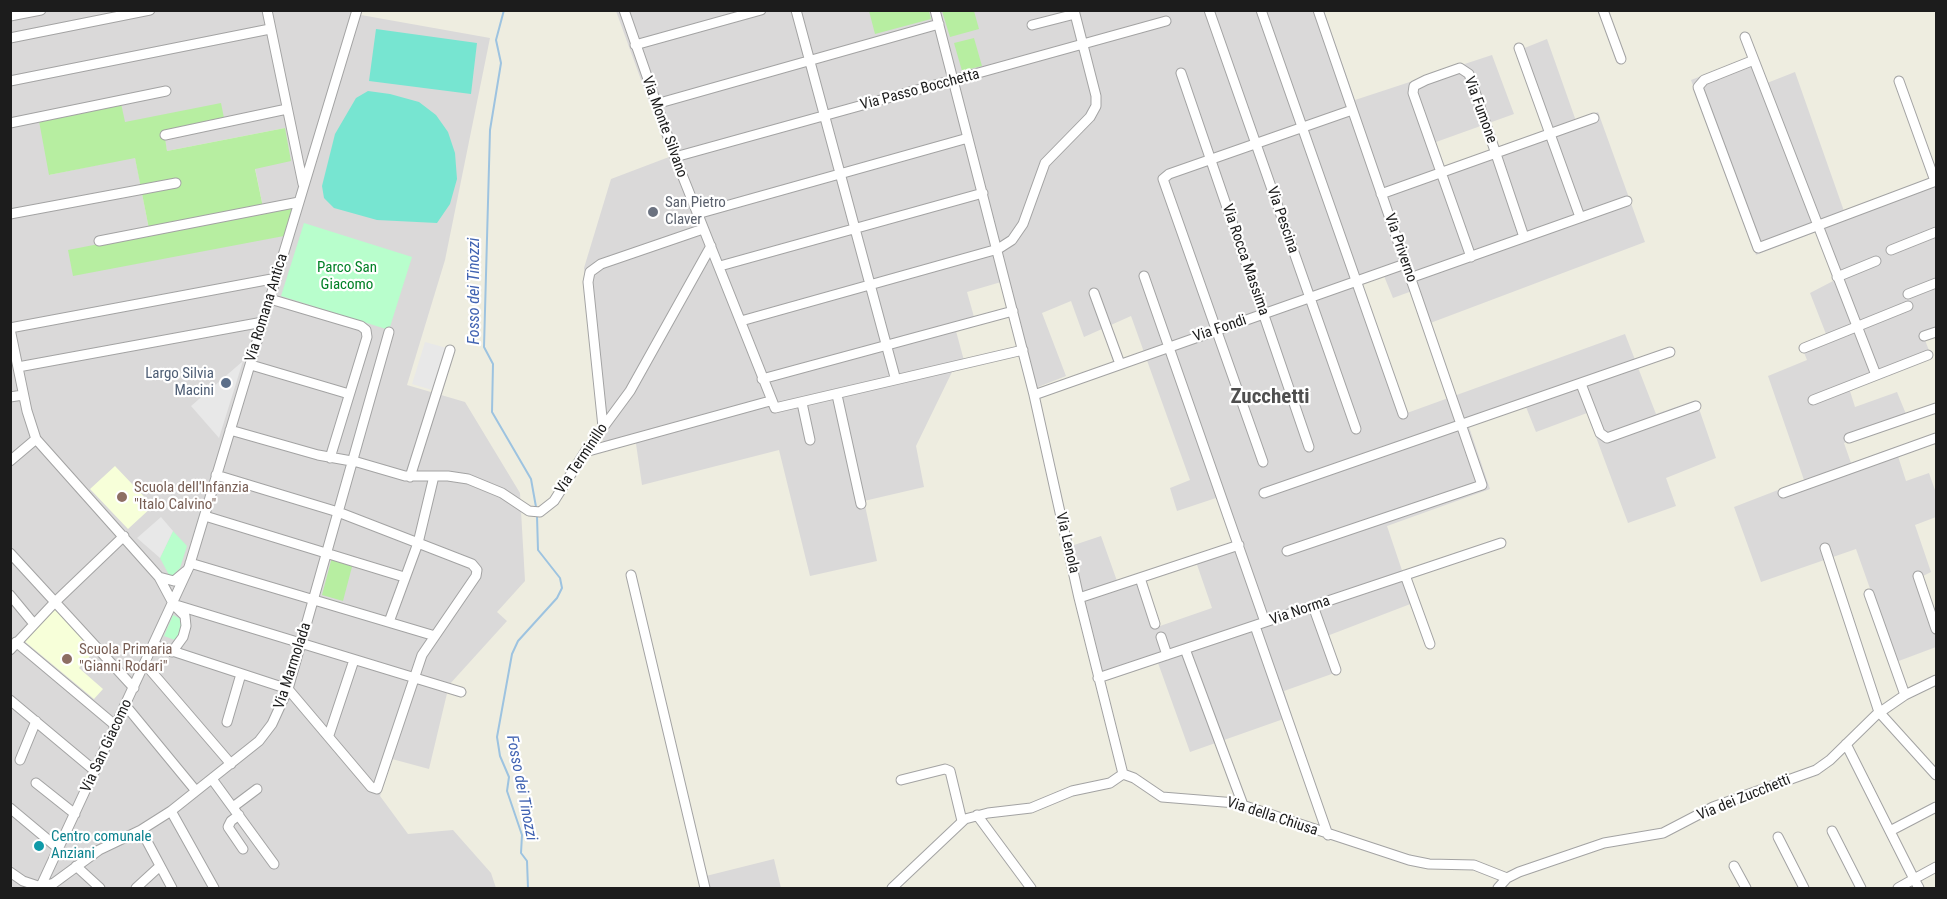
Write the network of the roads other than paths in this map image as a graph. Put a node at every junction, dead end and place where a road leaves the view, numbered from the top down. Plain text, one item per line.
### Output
1 (41, 10) edge
2 (150, 10) edge
3 (267, 10) edge
4 (357, 10) edge
5 (624, 10) edge
6 (761, 10) edge
7 (796, 10) edge
8 (935, 10) edge
9 (1209, 10) edge
10 (1261, 10) edge
11 (1318, 10) edge
12 (1603, 10) edge
13 (1074, 12) edge
14 (10, 16) edge
15 (1166, 21) dead end
16 (939, 24) junction
17 (1032, 25) dead end
18 (270, 29) junction
19 (1745, 37) dead end
20 (10, 38) edge
21 (635, 45) junction
22 (1083, 45) junction
23 (1519, 48) dead end
24 (1621, 59) dead end
25 (1754, 60) junction
26 (810, 61) junction
27 (1181, 73) dead end
28 (10, 81) edge
29 (954, 81) junction
30 (1899, 81) dead end
31 (166, 91) dead end
32 (656, 104) junction
33 (287, 109) junction
34 (1352, 110) junction
35 (824, 115) junction
36 (1594, 118) dead end
37 (10, 123) edge
38 (1302, 127) junction
39 (1550, 134) junction
40 (165, 135) dead end
41 (968, 138) junction
42 (1256, 143) junction
43 (1496, 153) junction
44 (675, 157) junction
45 (1210, 159) junction
46 (1442, 172) junction
47 (840, 175) junction
48 (1936, 181) edge
49 (176, 183) dead end
50 (304, 187) junction
51 (984, 193) junction
52 (1381, 194) junction
53 (1627, 201) dead end
54 (299, 202) junction
55 (10, 214) edge
56 (697, 214) junction
57 (1580, 217) junction
58 (1818, 226) junction
59 (703, 229) junction
60 (855, 229) junction
61 (1936, 232) edge
62 (1524, 237) junction
63 (99, 241) dead end
64 (711, 246) junction
65 (998, 249) junction
66 (1891, 250) dead end
67 (1471, 257) junction
68 (1876, 261) dead end
69 (1405, 264) junction
70 (720, 266) junction
71 (1144, 276) dead end
72 (1837, 277) junction
73 (277, 278) junction
74 (1410, 278) junction
75 (1357, 281) junction
76 (1936, 283) edge
77 (871, 285) junction
78 (1094, 293) dead end
79 (1908, 294) dead end
80 (1310, 297) junction
81 (270, 299) junction
82 (1908, 306) dead end
83 (1012, 311) junction
84 (1264, 314) junction
85 (741, 321) junction
86 (263, 322) junction
87 (1857, 327) junction
88 (10, 329) edge
89 (1216, 331) junction
90 (389, 332) dead end
91 (1936, 332) edge
92 (1924, 336) dead end
93 (886, 345) junction
94 (1169, 347) junction
95 (1804, 348) dead end
96 (450, 350) dead end
97 (1023, 350) junction
98 (1670, 352) dead end
99 (1928, 355) dead end
100 (13, 356) edge
101 (251, 364) junction
102 (1120, 364) junction
103 (18, 368) junction
104 (1876, 375) junction
105 (895, 377) dead end
106 (762, 380) junction
107 (1581, 384) junction
108 (349, 394) junction
109 (23, 395) junction
110 (837, 395) junction
111 (1034, 395) junction
112 (10, 397) edge
113 (1813, 400) dead end
114 (802, 403) junction
115 (773, 405) junction
116 (1696, 406) dead end
117 (1936, 408) edge
118 (1403, 414) dead end
119 (603, 427) junction
120 (1461, 427) junction
121 (230, 429) junction
122 (1356, 429) dead end
123 (1849, 438) dead end
124 (1936, 438) edge
125 (36, 439) junction
126 (810, 440) dead end
127 (1309, 447) dead end
128 (585, 452) junction
129 (330, 458) junction
130 (10, 460) edge
131 (353, 461) junction
132 (1263, 462) dead end
133 (216, 475) junction
134 (410, 477) junction
135 (434, 477) junction
136 (1264, 493) dead end
137 (1783, 493) dead end
138 (861, 504) dead end
139 (338, 512) junction
140 (205, 516) junction
141 (124, 536) junction
142 (418, 543) junction
143 (1501, 543) dead end
144 (1239, 545) junction
145 (1825, 548) dead end
146 (110, 549) junction
147 (136, 550) junction
148 (1287, 551) dead end
149 (10, 553) edge
150 (326, 553) junction
151 (190, 565) junction
152 (631, 575) dead end
153 (1405, 575) junction
154 (1918, 576) dead end
155 (159, 577) junction
156 (404, 577) junction
157 (1140, 578) junction
158 (1869, 594) dead end
159 (10, 595) edge
160 (1079, 598) junction
161 (313, 600) junction
162 (55, 602) junction
163 (174, 605) junction
164 (1314, 606) junction
165 (389, 622) junction
166 (1265, 622) junction
167 (34, 624) junction
168 (1155, 624) dead end
169 (1255, 626) junction
170 (1936, 629) edge
171 (435, 636) junction
172 (1161, 637) dead end
173 (301, 644) junction
174 (1430, 644) dead end
175 (154, 645) junction
176 (12, 647) edge
177 (1185, 649) junction
178 (172, 652) junction
179 (1167, 655) junction
180 (354, 660) junction
181 (145, 664) junction
182 (1336, 670) dead end
183 (241, 674) junction
184 (414, 678) junction
185 (1098, 678) junction
186 (1936, 680) edge
187 (134, 688) junction
188 (288, 689) junction
189 (461, 692) dead end
190 (1905, 695) junction
191 (10, 700) edge
192 (126, 706) junction
193 (1879, 712) junction
194 (36, 721) junction
195 (227, 722) dead end
196 (116, 726) junction
197 (329, 735) junction
198 (1846, 744) junction
199 (20, 760) dead end
200 (231, 764) junction
201 (95, 771) junction
202 (1123, 774) junction
203 (1936, 775) edge
204 (212, 779) junction
205 (901, 780) dead end
206 (36, 783) dead end
207 (257, 789) dead end
208 (196, 791) junction
209 (1243, 805) junction
210 (1936, 807) edge
211 (10, 808) edge
212 (171, 811) junction
213 (236, 811) junction
214 (75, 813) junction
215 (977, 815) junction
216 (962, 821) junction
217 (141, 830) junction
218 (1832, 831) dead end
219 (1890, 831) junction
220 (1328, 835) junction
221 (1778, 837) dead end
222 (59, 849) junction
223 (243, 849) dead end
224 (274, 864) dead end
225 (76, 866) junction
226 (160, 866) junction
227 (1734, 866) dead end
228 (1936, 867) edge
229 (10, 873) edge
230 (1507, 879) junction
231 (1917, 884) edge
232 (41, 888) edge
233 (100, 888) edge
234 (136, 888) edge
235 (172, 888) edge
236 (214, 888) edge
237 (705, 888) edge
238 (892, 888) edge
239 (1031, 888) edge
240 (1498, 888) edge
241 (1746, 888) edge
242 (1804, 888) edge
243 (1861, 888) edge
244 (1898, 888) edge

1 - 14 street
2 - 20 street
3 - 18 street
4 - 50 street, Via Romana Antica
5 - 21 street, Via Monte Silvano
6 - 21 street
7 - 26 street
8 - 16 street, Via Lenola
9 - 42 street, Via Pescina
10 - 38 street
11 - 34 street, Via Priverno
12 - 24 street
13 - 17 street
13 - 22 street
15 - 22 street, Via Passo Bocchetta
16 - 26 street
16 - 29 street, Via Lenola
18 - 28 street
18 - 33 street
19 - 25 street
21 - 32 street, Via Monte Silvano
22 - 29 street, Via Passo Bocchetta
22 - 65 street
23 - 39 street
25 - 58 street
25 - 58 street
26 - 32 street
26 - 35 street
27 - 45 street, Via Rocca Massima
29 - 35 street, Via Passo Bocchetta
29 - 41 street, Via Lenola
30 - 48 street
31 - 37 street
32 - 44 street, Via Monte Silvano
33 - 40 street
33 - 50 street
34 - 38 street
34 - 52 street, Via Priverno
35 - 44 street, Via Passo Bocchetta
35 - 47 street
36 - 39 street
38 - 42 street
38 - 75 street
39 - 43 street
39 - 57 street
41 - 47 street
41 - 51 street, Via Lenola
42 - 45 street
42 - 80 street, Via Pescina
43 - 46 street
43 - 46 street, Via Fumone
43 - 62 street, Via Fumone
44 - 56 street, Via Monte Silvano
45 - 84 street, Via Rocca Massima
45 - 89 street
46 - 52 street
46 - 67 street, Via Fumone
47 - 56 street
47 - 60 street
48 - 58 street
49 - 55 street
50 - 54 street, Via Romana Antica
51 - 60 street
51 - 65 street, Via Lenola
52 - 69 street, Via Priverno
53 - 57 street
54 - 63 street
54 - 73 street, Via Romana Antica
56 - 59 street, Via Monte Silvano
57 - 62 street
58 - 72 street
59 - 64 street, Via Monte Silvano
59 - 119 street
60 - 70 street
60 - 77 street
61 - 66 street
62 - 67 street
64 - 70 street, Via Monte Silvano
64 - 119 street, Via Terminillo
65 - 77 street
65 - 83 street, Via Lenola
67 - 74 street
68 - 72 street
69 - 74 street, Via Priverno
69 - 75 street, Via Fondi
70 - 85 street, Via Monte Silvano
71 - 94 street
72 - 87 street
73 - 81 street, Via Romana Antica
73 - 88 street
74 - 120 street, Via Priverno
75 - 80 street, Via Fondi
75 - 118 street
76 - 79 street
77 - 85 street
77 - 93 street
78 - 102 street
80 - 84 street, Via Fondi
80 - 122 street, Via Pescina
81 - 86 street, Via Romana Antica
81 - 108 street
82 - 87 street
83 - 93 street
83 - 97 street, Via Lenola
84 - 89 street, Via Fondi
84 - 127 street, Via Rocca Massima
85 - 106 street, Via Monte Silvano
86 - 101 street, Via Romana Antica
86 - 103 street
87 - 95 street
87 - 104 street
88 - 100 street
89 - 94 street, Via Fondi
89 - 132 street
90 - 131 street, Via Marmolada
91 - 92 street
93 - 105 street
93 - 106 street
94 - 102 street, Via Fondi
94 - 144 street
96 - 134 street
97 - 110 street
97 - 111 street, Via Lenola
98 - 107 street
99 - 104 street
100 - 103 street
101 - 108 street
101 - 121 street, Via Romana Antica
102 - 111 street, Via Fondi
103 - 109 street
104 - 113 street
106 - 115 street, Via Monte Silvano
107 - 116 street
107 - 120 street
108 - 129 street
109 - 112 street
109 - 125 street
110 - 114 street
110 - 138 street
111 - 160 street, Via Lenola
114 - 115 street
114 - 126 street
115 - 128 street
117 - 123 street
119 - 128 street, Via Terminillo
120 - 136 street
120 - 148 street, Via Priverno
121 - 129 street, Via Terminillo
121 - 133 street, Via Romana Antica
124 - 137 street
125 - 130 street
125 - 141 street
128 - 135 street, Via Terminillo
129 - 131 street, Via Terminillo
131 - 134 street, Via Terminillo
131 - 139 street, Via Marmolada
133 - 139 street
133 - 140 street, Via Romana Antica
134 - 135 street, Via Terminillo
135 - 142 street
139 - 142 street
139 - 150 street, Via Marmolada
140 - 150 street
140 - 151 street, Via Romana Antica
141 - 146 street
141 - 147 street
142 - 156 street
142 - 171 street
143 - 153 street, Via Norma
144 - 157 street
144 - 166 street
145 - 193 street
146 - 147 street
146 - 162 street
147 - 155 street
149 - 162 street
150 - 156 street
150 - 161 street, Via Marmolada
151 - 155 street
151 - 161 street
151 - 163 street, Via Romana Antica
152 - 237 street
153 - 164 street, Via Norma
153 - 174 street
154 - 170 street
155 - 163 street
156 - 165 street
157 - 160 street
157 - 168 street
158 - 190 street
159 - 167 street
160 - 185 street, Via Lenola
161 - 165 street
161 - 173 street, Via Marmolada
162 - 167 street
162 - 187 street
163 - 173 street
163 - 175 street, Via San Giacomo
163 - 178 street
164 - 166 street, Via Norma
164 - 182 street
165 - 171 street
166 - 169 street, Via Norma
167 - 176 street
169 - 177 street, Via Norma
169 - 220 street
171 - 184 street
172 - 179 street
173 - 180 street
173 - 188 street, Via Marmolada
175 - 178 street
175 - 181 street, Via San Giacomo
176 - 196 street
177 - 179 street, Via Norma
177 - 209 street
178 - 183 street
179 - 185 street, Via Norma
180 - 184 street
180 - 197 street
181 - 187 street, Via San Giacomo
181 - 200 street
183 - 188 street
183 - 195 street
184 - 189 street
184 - 197 street
185 - 202 street, Via Lenola
186 - 190 street, Via dei Zucchetti
187 - 192 street, Via San Giacomo
188 - 197 street
188 - 200 street, Via Marmolada
190 - 193 street, Via dei Zucchetti
191 - 194 street
192 - 196 street, Via San Giacomo
192 - 208 street
193 - 198 street, Via dei Zucchetti
193 - 203 street
194 - 199 street
194 - 201 street
196 - 201 street, Via San Giacomo
198 - 219 street
198 - 230 street, Via dei Zucchetti
200 - 204 street, Via Marmolada
201 - 214 street, Via San Giacomo
202 - 209 street, Via della Chiusa
202 - 215 street
204 - 208 street, Via Marmolada
204 - 213 street
205 - 216 street
206 - 214 street
207 - 213 street
208 - 212 street, Via Marmolada
209 - 220 street, Via della Chiusa
210 - 219 street
211 - 222 street
212 - 217 street, Via Marmolada
212 - 236 street
213 - 223 street
213 - 224 street
214 - 222 street, Via San Giacomo
215 - 216 street
215 - 239 street
216 - 238 street
217 - 225 street, Via Marmolada
217 - 226 street
218 - 243 street
219 - 231 street
220 - 230 street, Via della Chiusa
221 - 242 street
222 - 232 street, Via San Giacomo
225 - 232 street, Via Marmolada
225 - 233 street
226 - 234 street
226 - 235 street
227 - 241 street
228 - 231 street
229 - 232 street
230 - 240 street, Via dei Zucchetti
231 - 244 street

